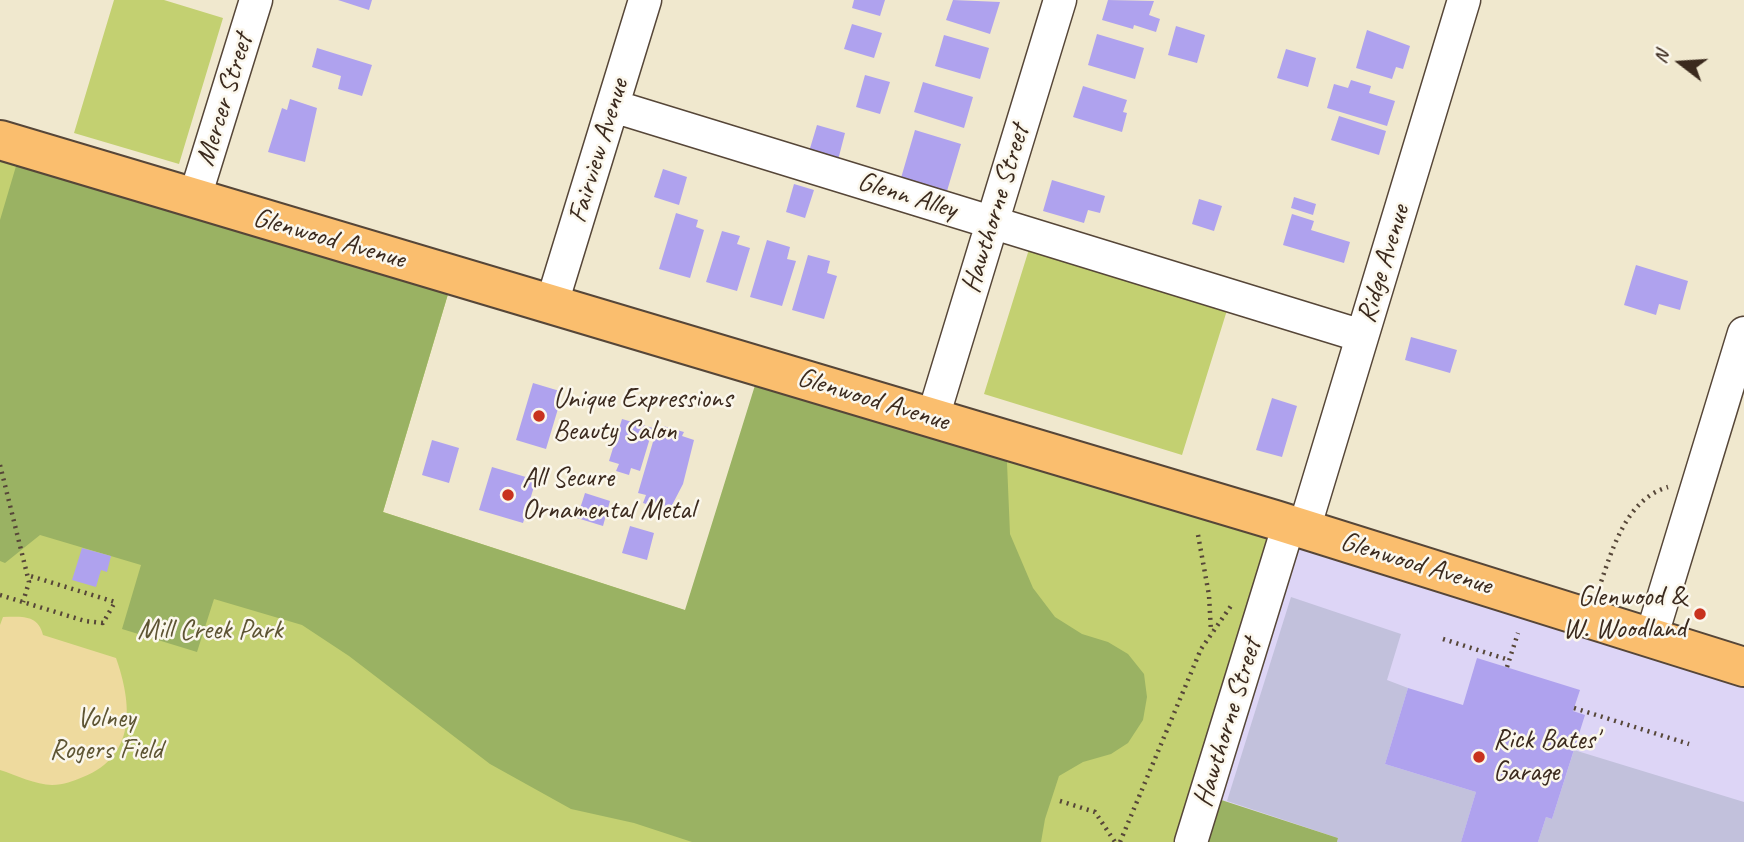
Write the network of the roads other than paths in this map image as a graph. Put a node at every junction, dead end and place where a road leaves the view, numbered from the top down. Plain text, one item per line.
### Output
1 (256, 0) edge
2 (645, 0) edge
3 (1060, 0) edge
4 (1464, 0) edge
5 (613, 106) junction
6 (0, 140) edge
7 (194, 200) junction
8 (992, 222) junction
9 (552, 303) junction
10 (1744, 333) edge
11 (1362, 336) junction
12 (933, 417) junction
13 (1296, 526) junction
14 (1651, 638) junction
15 (1744, 667) edge
16 (1191, 842) edge

1 - 7 street, Mercer Street
2 - 5 street, Fairview Avenue
3 - 8 street, Hawthorne Street
4 - 11 street, Ridge Avenue
5 - 8 street, Glenn Alley
5 - 9 street, Fairview Avenue
6 - 7 main road, Glenwood Avenue
7 - 9 main road, Glenwood Avenue
8 - 11 street, Glenn Alley
8 - 12 street, Hawthorne Street
9 - 12 main road, Glenwood Avenue
10 - 14 street
11 - 13 street, Ridge Avenue
12 - 13 main road, Glenwood Avenue
13 - 14 main road, Glenwood Avenue
13 - 16 street, Hawthorne Street
14 - 15 main road, Glenwood Avenue

